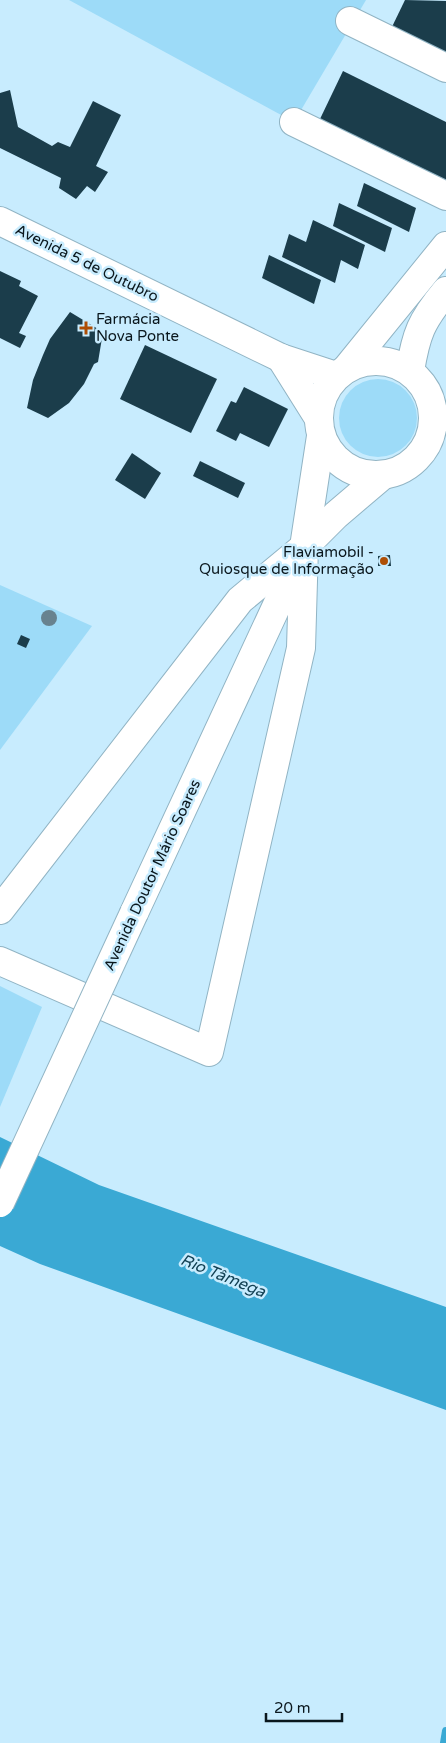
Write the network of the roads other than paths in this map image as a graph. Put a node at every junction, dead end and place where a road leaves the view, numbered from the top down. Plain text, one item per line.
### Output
1 (350, 21) dead end
2 (446, 68) edge
3 (294, 122) dead end
4 (446, 196) edge
5 (0, 220) edge
6 (446, 246) edge
7 (446, 291) edge
8 (281, 358) junction
9 (341, 372) junction
10 (427, 387) edge
11 (319, 427) junction
12 (446, 448) edge
13 (414, 461) junction
14 (383, 475) junction
15 (304, 547) junction
16 (0, 910) edge
17 (0, 962) edge
18 (0, 1203) edge

1 - 2 main road
3 - 4 main road
5 - 8 main road, Avenida 5 de Outubro
6 - 9 main road
7 - 10 main road
8 - 9 main road, Avenida 5 de Outubro
8 - 11 main road
9 - 10 main road
9 - 11 main road
10 - 13 main road
11 - 14 main road
11 - 15 main road, Avenida Doutor Mário Soares
12 - 13 main road
13 - 14 main road
14 - 15 main road, Avenida Doutor Mário Soares
15 - 16 main road
15 - 17 main road
15 - 18 main road, Avenida Doutor Mário Soares, bridge

